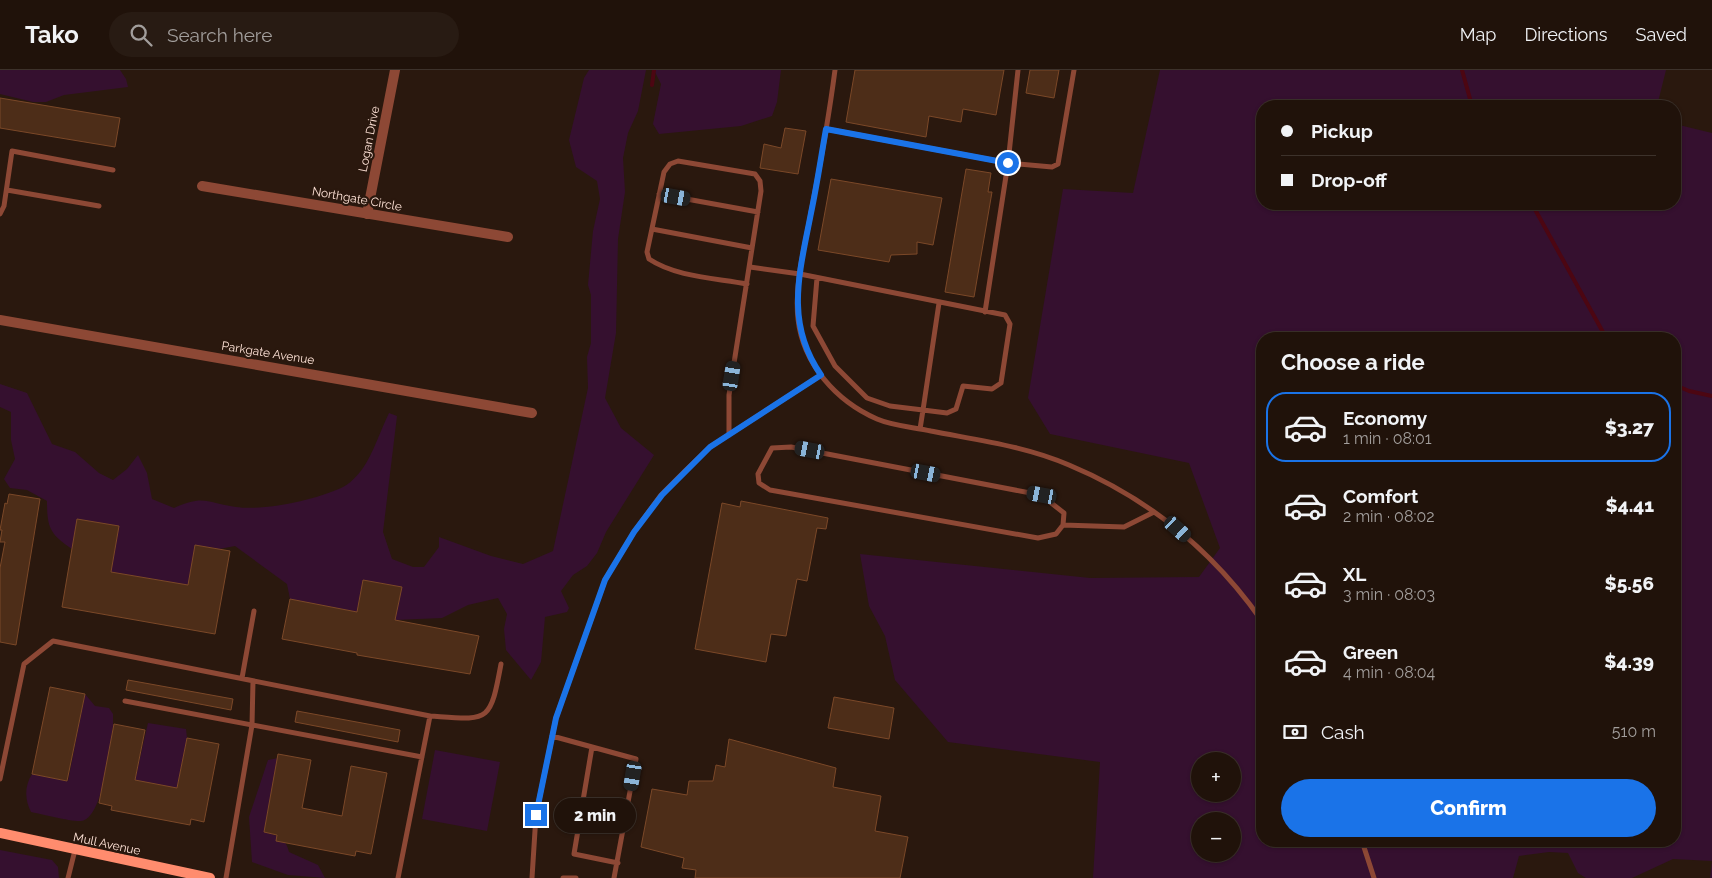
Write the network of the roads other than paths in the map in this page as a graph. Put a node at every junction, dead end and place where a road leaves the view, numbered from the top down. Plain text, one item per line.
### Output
1 (395, 70) edge
2 (835, 70) edge
3 (1018, 70) edge
4 (1074, 70) edge
5 (826, 129) junction
6 (1008, 163) junction
7 (113, 170) dead end
8 (202, 186) dead end
9 (7, 190) junction
10 (659, 194) junction
11 (99, 206) dead end
12 (758, 212) junction
13 (0, 214) edge
14 (366, 214) junction
15 (652, 229) junction
16 (508, 237) dead end
17 (752, 248) junction
18 (750, 267) junction
19 (800, 274) junction
20 (817, 278) junction
21 (746, 284) junction
22 (939, 303) junction
23 (985, 312) junction
24 (0, 320) edge
25 (821, 375) junction
26 (923, 410) junction
27 (532, 413) dead end
28 (920, 428) junction
29 (729, 435) junction
30 (1154, 512) junction
31 (1063, 525) junction
32 (254, 611) dead end
33 (1256, 613) edge
34 (501, 664) dead end
35 (242, 678) junction
36 (253, 681) junction
37 (125, 700) dead end
38 (430, 716) junction
39 (252, 725) junction
40 (552, 736) junction
41 (592, 747) junction
42 (422, 758) junction
43 (0, 779) edge
44 (0, 833) edge
45 (1364, 847) edge
46 (75, 850) junction
47 (618, 863) junction
48 (68, 878) edge
49 (210, 878) edge
50 (226, 878) edge
51 (398, 878) edge
52 (532, 878) edge
53 (562, 878) edge
54 (576, 878) edge
55 (614, 878) edge
56 (1374, 878) edge

1 - 14 street, Logan Drive
2 - 5 lane
3 - 6 lane
4 - 6 lane
5 - 6 lane
5 - 19 lane
6 - 23 lane
7 - 9 lane
8 - 14 street, Northgate Circle
9 - 11 lane
9 - 13 lane
10 - 12 lane
10 - 12 lane
10 - 15 lane
12 - 17 lane
14 - 16 street, Northgate Circle
15 - 17 lane
15 - 21 lane
17 - 18 lane
18 - 19 lane
18 - 21 lane
19 - 20 lane
19 - 25 lane
20 - 22 lane
20 - 26 lane
21 - 29 lane
22 - 23 lane
22 - 26 lane
23 - 26 lane
24 - 27 street, Parkgate Avenue
25 - 28 lane
25 - 29 lane
26 - 28 lane
28 - 30 lane
29 - 40 lane
30 - 31 lane
30 - 33 lane
31 - 31 lane
32 - 35 lane
34 - 38 lane
35 - 36 lane
35 - 43 lane
36 - 38 lane
36 - 39 lane
37 - 39 lane
38 - 42 lane
39 - 42 lane
39 - 50 lane
40 - 41 lane
40 - 52 lane
41 - 47 lane
41 - 47 lane
42 - 51 lane
44 - 46 street, Mull Avenue
45 - 56 lane
46 - 48 lane
46 - 49 street, Mull Avenue
47 - 55 lane
53 - 54 lane

